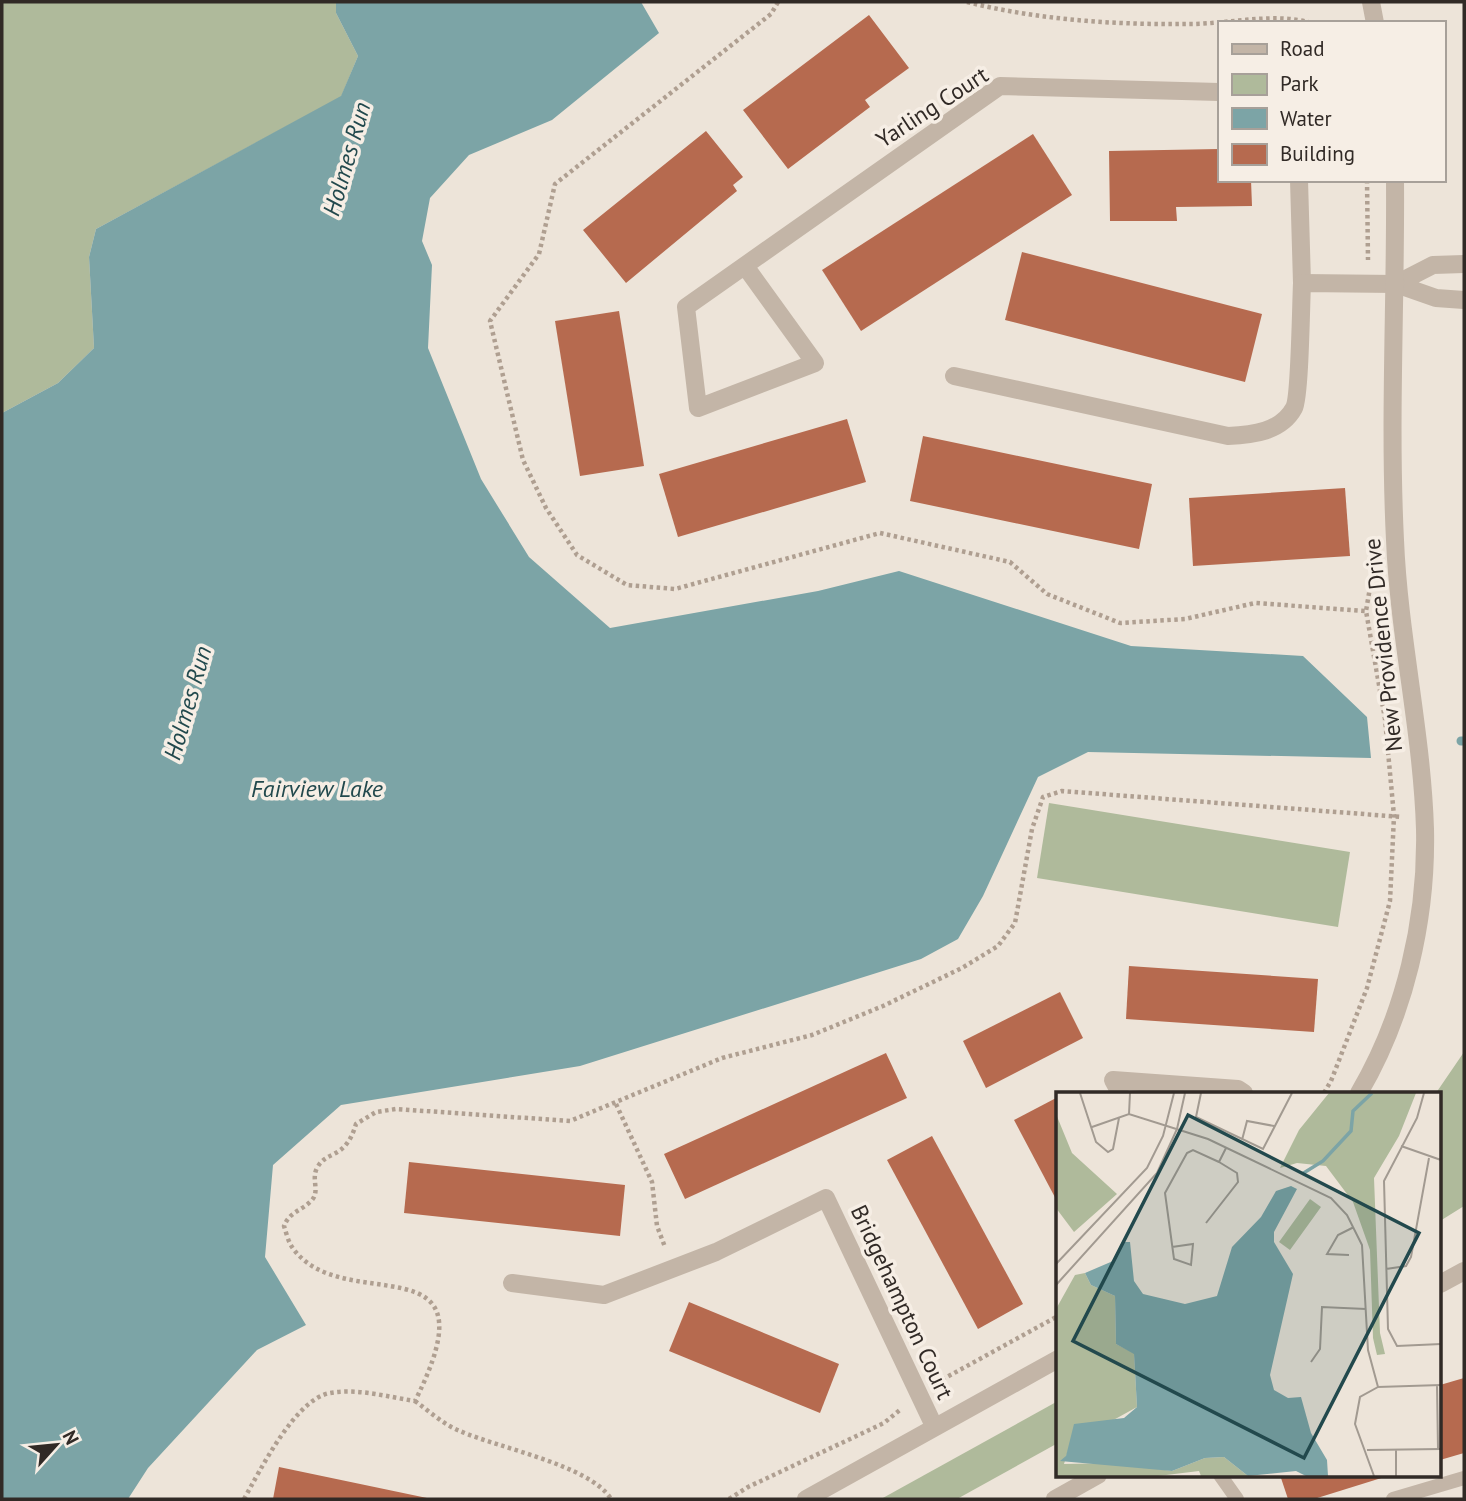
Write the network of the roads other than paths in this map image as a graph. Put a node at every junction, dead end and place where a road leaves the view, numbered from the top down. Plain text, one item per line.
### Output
1 (1371, 2) edge
2 (1375, 21) edge
3 (1218, 92) edge
4 (1299, 182) edge
5 (1395, 182) edge
6 (1464, 264) edge
7 (745, 266) junction
8 (1302, 283) junction
9 (1396, 284) junction
10 (1464, 300) edge
11 (954, 376) dead end
12 (1119, 1092) edge
13 (1242, 1092) edge
14 (1359, 1092) edge
15 (1464, 1271) edge
16 (512, 1283) dead end
17 (1442, 1283) edge
18 (1056, 1360) edge
19 (934, 1426) junction
20 (1096, 1476) edge
21 (1221, 1476) edge
22 (1464, 1478) edge
23 (806, 1499) edge
24 (1055, 1499) edge
25 (1237, 1499) edge
26 (1393, 1499) edge

1 - 2 street
3 - 7 street, Yarling Court
4 - 8 street
5 - 9 street, New Providence Drive
6 - 9 street
7 - 7 street, Yarling Court
8 - 9 street
8 - 11 street
9 - 10 street
9 - 14 street, New Providence Drive
12 - 13 street
15 - 17 street
16 - 19 street, Bridgehampton Court
18 - 19 street
19 - 23 street
20 - 24 street
21 - 25 lane
22 - 26 lane

